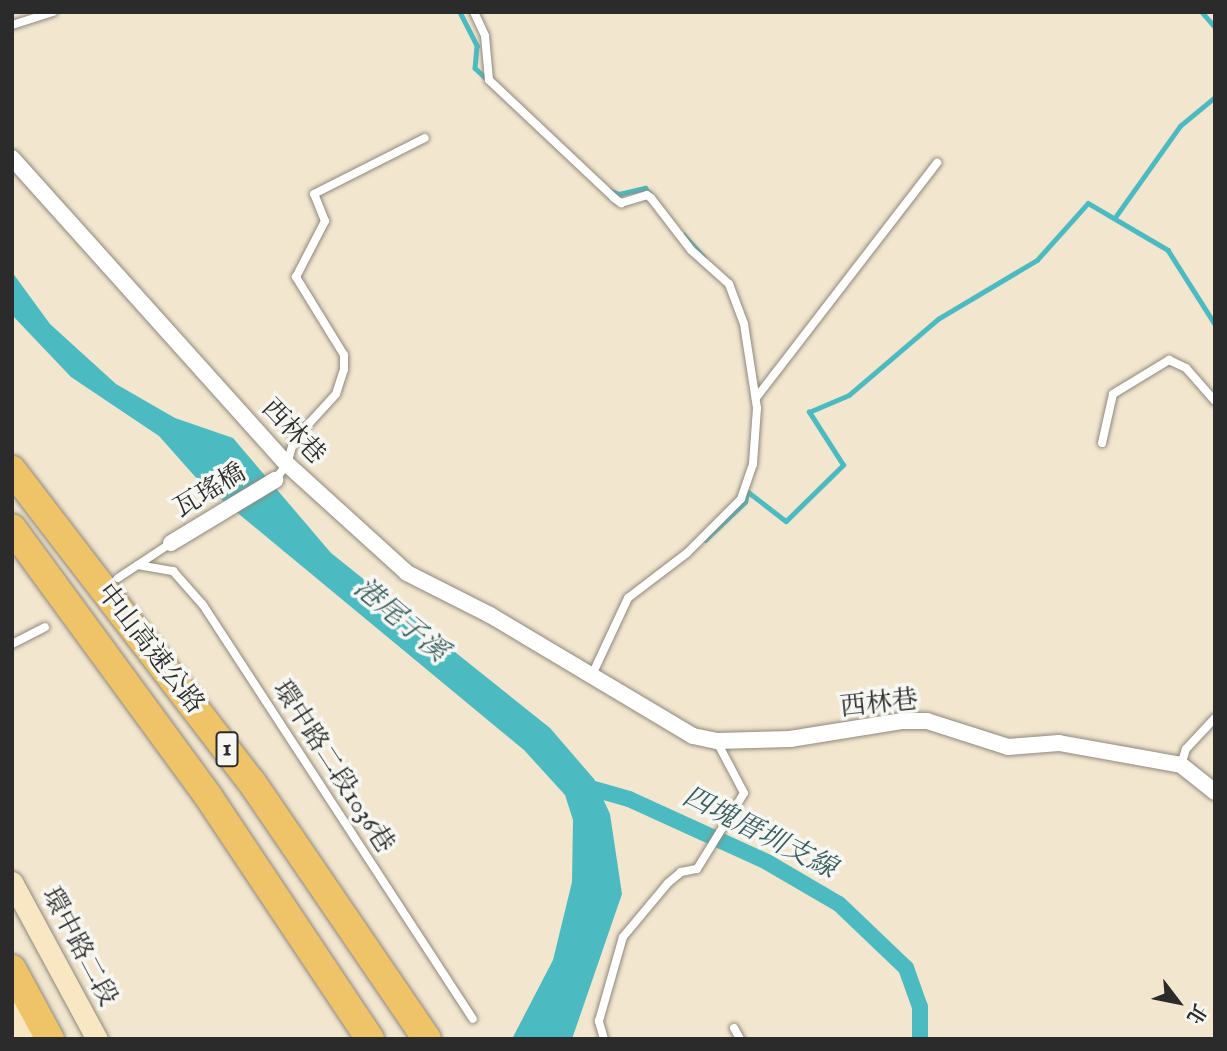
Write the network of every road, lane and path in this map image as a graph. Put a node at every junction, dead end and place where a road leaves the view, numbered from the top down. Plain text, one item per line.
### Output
1 (53, 12) edge
2 (474, 12) edge
3 (12, 25) edge
4 (425, 138) dead end
5 (12, 158) edge
6 (937, 163) dead end
7 (756, 398) junction
8 (1215, 401) edge
9 (1102, 443) dead end
10 (287, 464) junction
11 (12, 470) edge
12 (275, 480) joint
13 (12, 528) edge
14 (170, 543) joint
15 (138, 565) junction
16 (118, 578) dead end
17 (45, 627) dead end
18 (12, 644) edge
19 (592, 675) junction
20 (1215, 718) edge
21 (717, 741) junction
22 (1181, 765) junction
23 (1215, 792) edge
24 (12, 882) edge
25 (12, 969) edge
26 (12, 990) edge
27 (12, 1012) edge
28 (473, 1019) dead end
29 (734, 1028) dead end
30 (27, 1039) edge
31 (38, 1039) edge
32 (50, 1039) edge
33 (97, 1039) edge
34 (370, 1039) edge
35 (427, 1039) edge
36 (604, 1039) edge
37 (740, 1039) edge

1 - 3 lane
2 - 7 lane
4 - 10 lane
5 - 10 street, 西林巷
6 - 7 lane
7 - 19 lane
8 - 9 lane
10 - 12 lane
10 - 19 street, 西林巷
11 - 35 highway, 中山高速公路 / 1
12 - 14 street, 瓦瑤橋
13 - 34 highway, 中山高速公路 / 1
14 - 15 lane
15 - 16 lane
15 - 28 lane, 環中路二段1036巷
17 - 18 lane
19 - 21 street, 西林巷
20 - 22 lane
21 - 22 street, 西林巷
21 - 36 lane
22 - 23 street, 西林巷
24 - 33 street, 環中路二段
25 - 32 highway
26 - 31 street
27 - 30 street
29 - 37 lane

